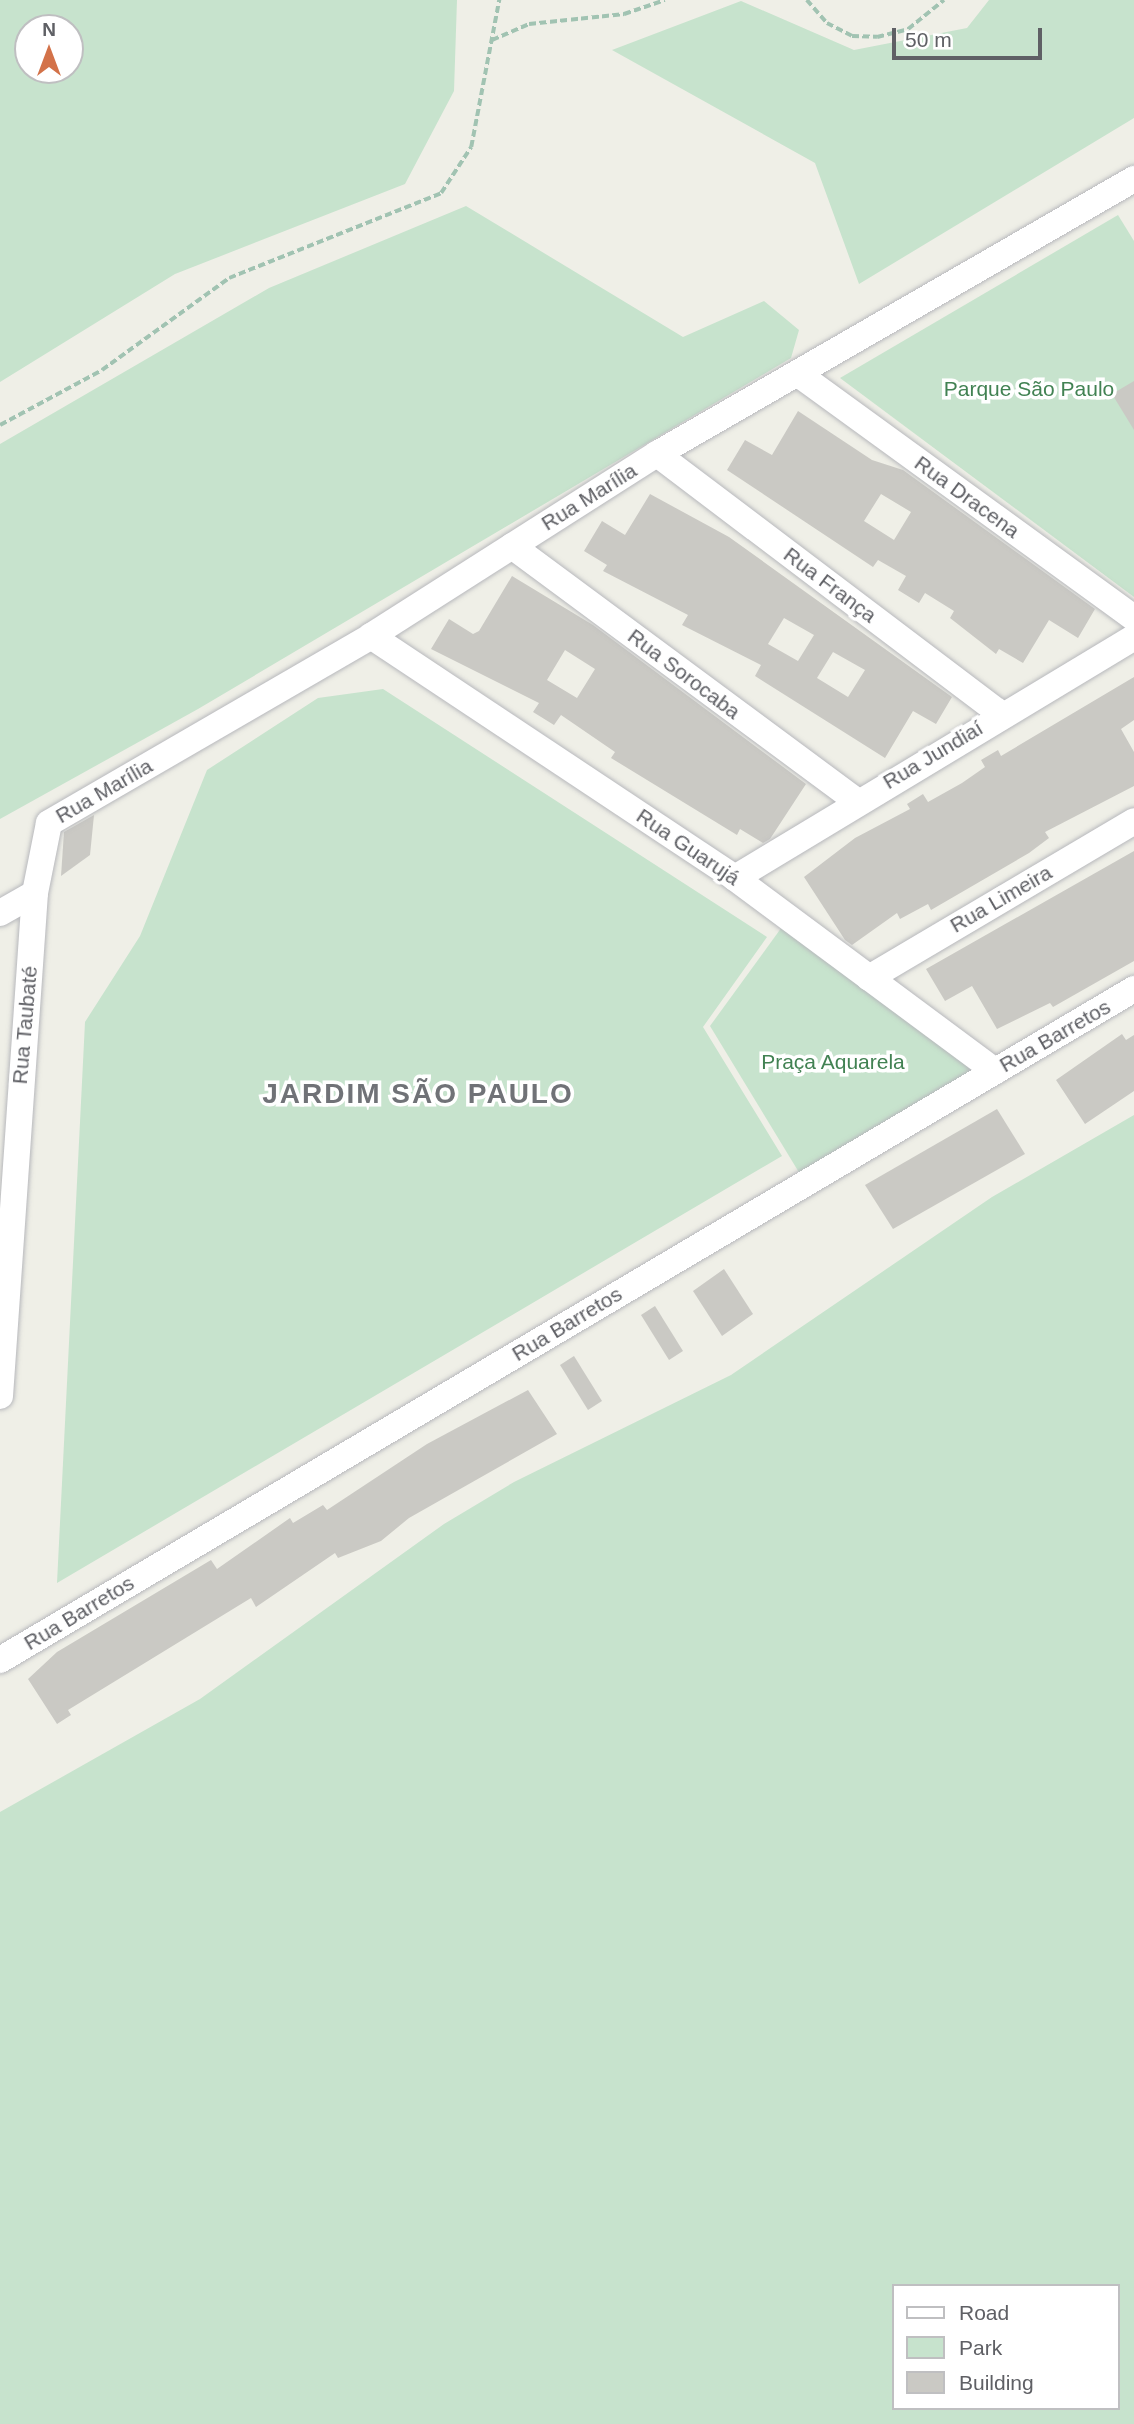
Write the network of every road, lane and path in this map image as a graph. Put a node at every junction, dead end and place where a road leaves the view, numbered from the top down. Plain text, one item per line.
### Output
1 (499, 0) edge
2 (665, 0) edge
3 (807, 0) edge
4 (944, 0) edge
5 (492, 40) junction
6 (1130, 189) edge
7 (801, 376) junction
8 (0, 425) edge
9 (657, 454) junction
10 (512, 546) junction
11 (1134, 618) edge
12 (371, 636) junction
13 (1134, 637) edge
14 (1002, 715) junction
15 (856, 801) junction
16 (1134, 821) edge
17 (49, 823) joint
18 (735, 878) junction
19 (35, 893) junction
20 (0, 913) edge
21 (869, 978) junction
22 (1134, 989) edge
23 (995, 1071) junction
24 (10, 1093) edge
25 (3, 1287) edge
26 (0, 1395) edge
27 (0, 1660) edge

1 - 5 path
2 - 5 path
3 - 4 path
5 - 8 path
6 - 7 street, Rua Marília
7 - 9 street, Rua Marília
7 - 11 street, Rua Dracena
9 - 10 street, Rua Marília
9 - 14 street, Rua França
10 - 12 street, Rua Marília
10 - 15 street, Rua Sorocaba
12 - 17 street, Rua Marília
12 - 18 street, Rua Guarujá
13 - 14 street, Rua Jundiaí
14 - 15 street, Rua Jundiaí
15 - 18 street, Rua Jundiaí
16 - 21 street, Rua Limeira
17 - 19 street, Rua Taubaté
18 - 21 street, Rua Guarujá
19 - 20 street
19 - 24 street, Rua Taubaté
21 - 23 street, Rua Guarujá
22 - 23 street, Rua Barretos
23 - 27 street, Rua Barretos
24 - 25 street, Rua Taubaté
25 - 26 street, Rua Taubaté

